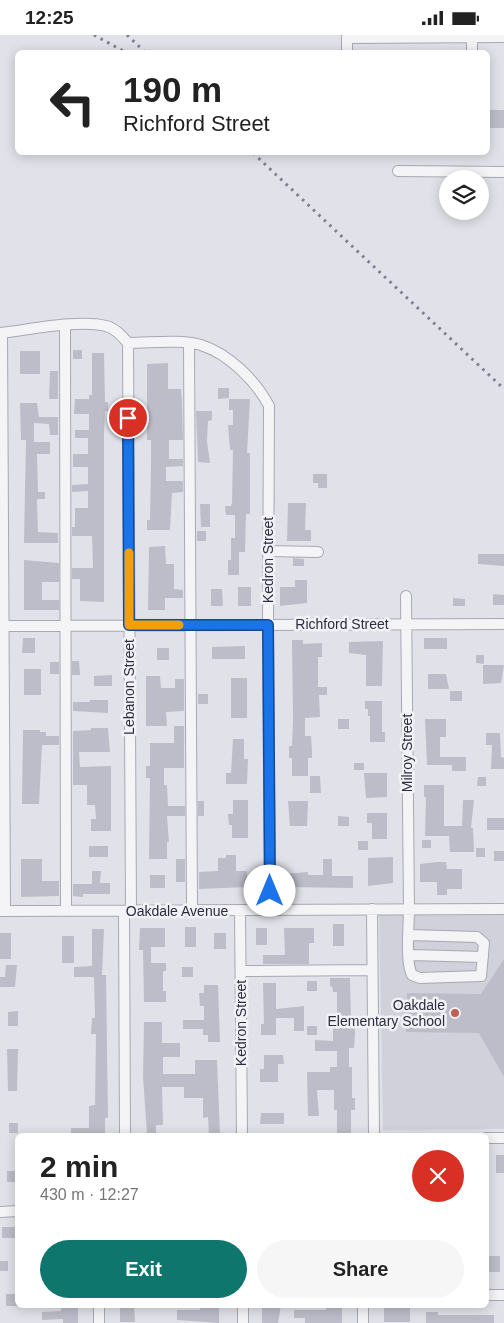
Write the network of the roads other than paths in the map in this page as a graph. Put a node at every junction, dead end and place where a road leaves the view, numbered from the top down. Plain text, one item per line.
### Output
1 (472, 36) edge
2 (347, 37) edge
3 (504, 37) edge
4 (347, 50) edge
5 (472, 50) edge
6 (398, 171) dead end
7 (504, 172) edge
8 (65, 326) junction
9 (1, 333) edge
10 (128, 343) junction
11 (189, 343) junction
12 (268, 551) junction
13 (318, 552) dead end
14 (406, 596) dead end
15 (406, 624) junction
16 (129, 625) junction
17 (191, 625) junction
18 (268, 625) junction
19 (504, 625) edge
20 (2, 626) edge
21 (66, 626) junction
22 (372, 909) junction
23 (409, 909) junction
24 (504, 909) edge
25 (192, 910) junction
26 (240, 910) junction
27 (270, 910) junction
28 (3, 911) edge
29 (66, 911) junction
30 (127, 911) junction
31 (409, 935) junction
32 (410, 955) junction
33 (484, 957) junction
34 (372, 970) junction
35 (241, 971) junction
36 (126, 1133) edge
37 (242, 1133) edge
38 (374, 1133) edge
39 (489, 1138) edge
40 (504, 1138) edge
41 (15, 1211) edge
42 (0, 1212) edge
43 (489, 1295) edge
44 (504, 1295) edge
45 (99, 1308) edge
46 (243, 1308) edge
47 (363, 1308) edge
48 (99, 1323) edge
49 (243, 1323) edge
50 (363, 1323) edge

1 - 2 street
1 - 3 street
1 - 5 street
2 - 4 street
6 - 7 street
8 - 9 street
8 - 10 street
8 - 21 street
9 - 20 street
10 - 11 street, Kedron Street
10 - 16 street, Lebanon Street
11 - 12 street, Kedron Street
11 - 17 street
12 - 13 street
12 - 18 street, Kedron Street
14 - 15 street, Milroy Street
15 - 18 street, Richford Street
15 - 19 street, Richford Street
15 - 23 street, Milroy Street
16 - 17 street, Richford Street
16 - 21 street, Richford Street
16 - 30 street, Lebanon Street
17 - 18 street, Richford Street
17 - 25 street
18 - 27 street, Kedron Street
20 - 21 street, Richford Street
20 - 28 street
21 - 29 street
22 - 23 street, Oakdale Avenue
22 - 27 street, Oakdale Avenue
22 - 34 street
23 - 24 street, Oakdale Avenue
23 - 31 street, Milroy Street
25 - 26 street, Oakdale Avenue
25 - 30 street, Oakdale Avenue
26 - 27 street, Oakdale Avenue
26 - 35 street, Kedron Street
28 - 29 street, Oakdale Avenue
29 - 30 street, Oakdale Avenue
30 - 36 street, Lebanon Street
31 - 32 street, Milroy Street
31 - 33 street
32 - 33 street
32 - 33 street, Milroy Street
34 - 35 street
34 - 38 street
35 - 37 street, Kedron Street
39 - 40 street
41 - 42 street
43 - 44 street
45 - 48 street
46 - 49 street
47 - 50 street

